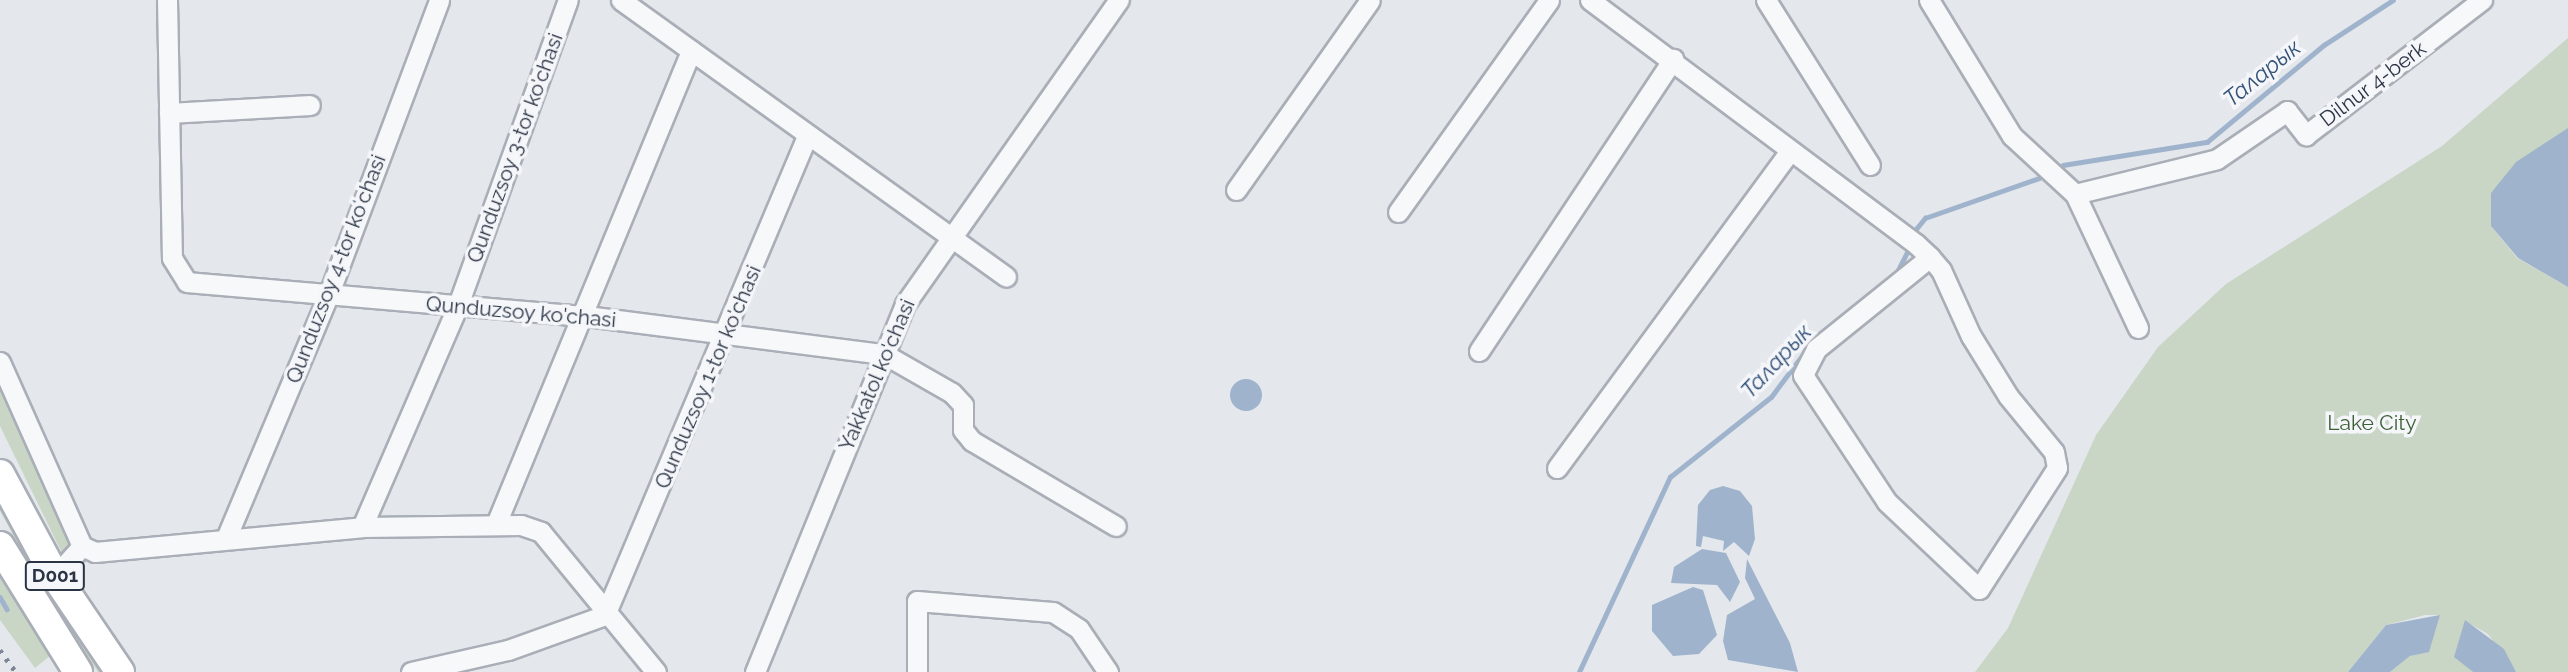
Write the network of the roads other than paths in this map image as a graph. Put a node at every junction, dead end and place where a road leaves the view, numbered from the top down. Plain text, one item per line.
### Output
1 (167, 0) edge
2 (439, 0) edge
3 (568, 0) edge
4 (621, 0) edge
5 (1119, 0) edge
6 (1370, 0) edge
7 (1549, 0) edge
8 (1590, 0) edge
9 (1766, 0) edge
10 (1929, 0) edge
11 (2482, 0) edge
12 (691, 51) junction
13 (1673, 59) junction
14 (310, 105) dead end
15 (169, 113) junction
16 (807, 136) junction
17 (1790, 151) junction
18 (1870, 164) dead end
19 (1236, 190) dead end
20 (2075, 194) junction
21 (1398, 212) dead end
22 (950, 237) junction
23 (1923, 250) junction
24 (1006, 277) dead end
25 (328, 296) junction
26 (458, 305) junction
27 (586, 316) junction
28 (2138, 328) dead end
29 (727, 334) junction
30 (1479, 351) dead end
31 (884, 354) junction
32 (0, 362) edge
33 (1557, 468) dead end
34 (0, 474) edge
35 (496, 524) junction
36 (1116, 526) dead end
37 (362, 527) junction
38 (227, 536) junction
39 (82, 546) junction
40 (0, 547) edge
41 (55, 576) junction
42 (604, 615) junction
43 (446, 670) edge
44 (78, 672) edge
45 (120, 672) edge
46 (411, 672) edge
47 (656, 672) edge
48 (755, 672) edge
49 (917, 672) edge
50 (1108, 672) edge

1 - 15 street
2 - 25 street, Qunduzsoy 4-tor koʻchasi
3 - 26 street, Qunduzsoy 3-tor ko'chasi
4 - 12 street
5 - 22 street, Yakkatol ko'chasi
6 - 19 street
7 - 21 street
8 - 13 street
9 - 18 street
10 - 20 street
11 - 20 street, Dilnur 4-berk
12 - 16 street
12 - 27 street
13 - 17 street
13 - 30 street
14 - 15 street
15 - 25 street, Qunduzsoy ko'chasi
16 - 22 street
16 - 29 street, Qunduzsoy 1-tor ko'chasi
17 - 23 street
17 - 33 street
20 - 28 street
22 - 24 street
22 - 31 street, Yakkatol ko'chasi
23 - 23 street
25 - 26 street, Qunduzsoy ko'chasi
25 - 38 street, Qunduzsoy 4-tor koʻchasi
26 - 27 street, Qunduzsoy ko'chasi
26 - 37 street, Qunduzsoy 3-tor ko'chasi
27 - 29 street, Qunduzsoy ko'chasi
27 - 35 street
29 - 31 street, Qunduzsoy ko'chasi
29 - 42 street, Qunduzsoy 1-tor ko'chasi
31 - 36 street
31 - 48 street, Yakkatol ko'chasi
32 - 39 street
34 - 41 highway, D001
35 - 37 street
35 - 42 street
37 - 38 street
38 - 39 street
39 - 41 street
40 - 44 highway, D001
41 - 45 highway, D001
42 - 43 street
42 - 47 street
43 - 46 street
49 - 50 street

